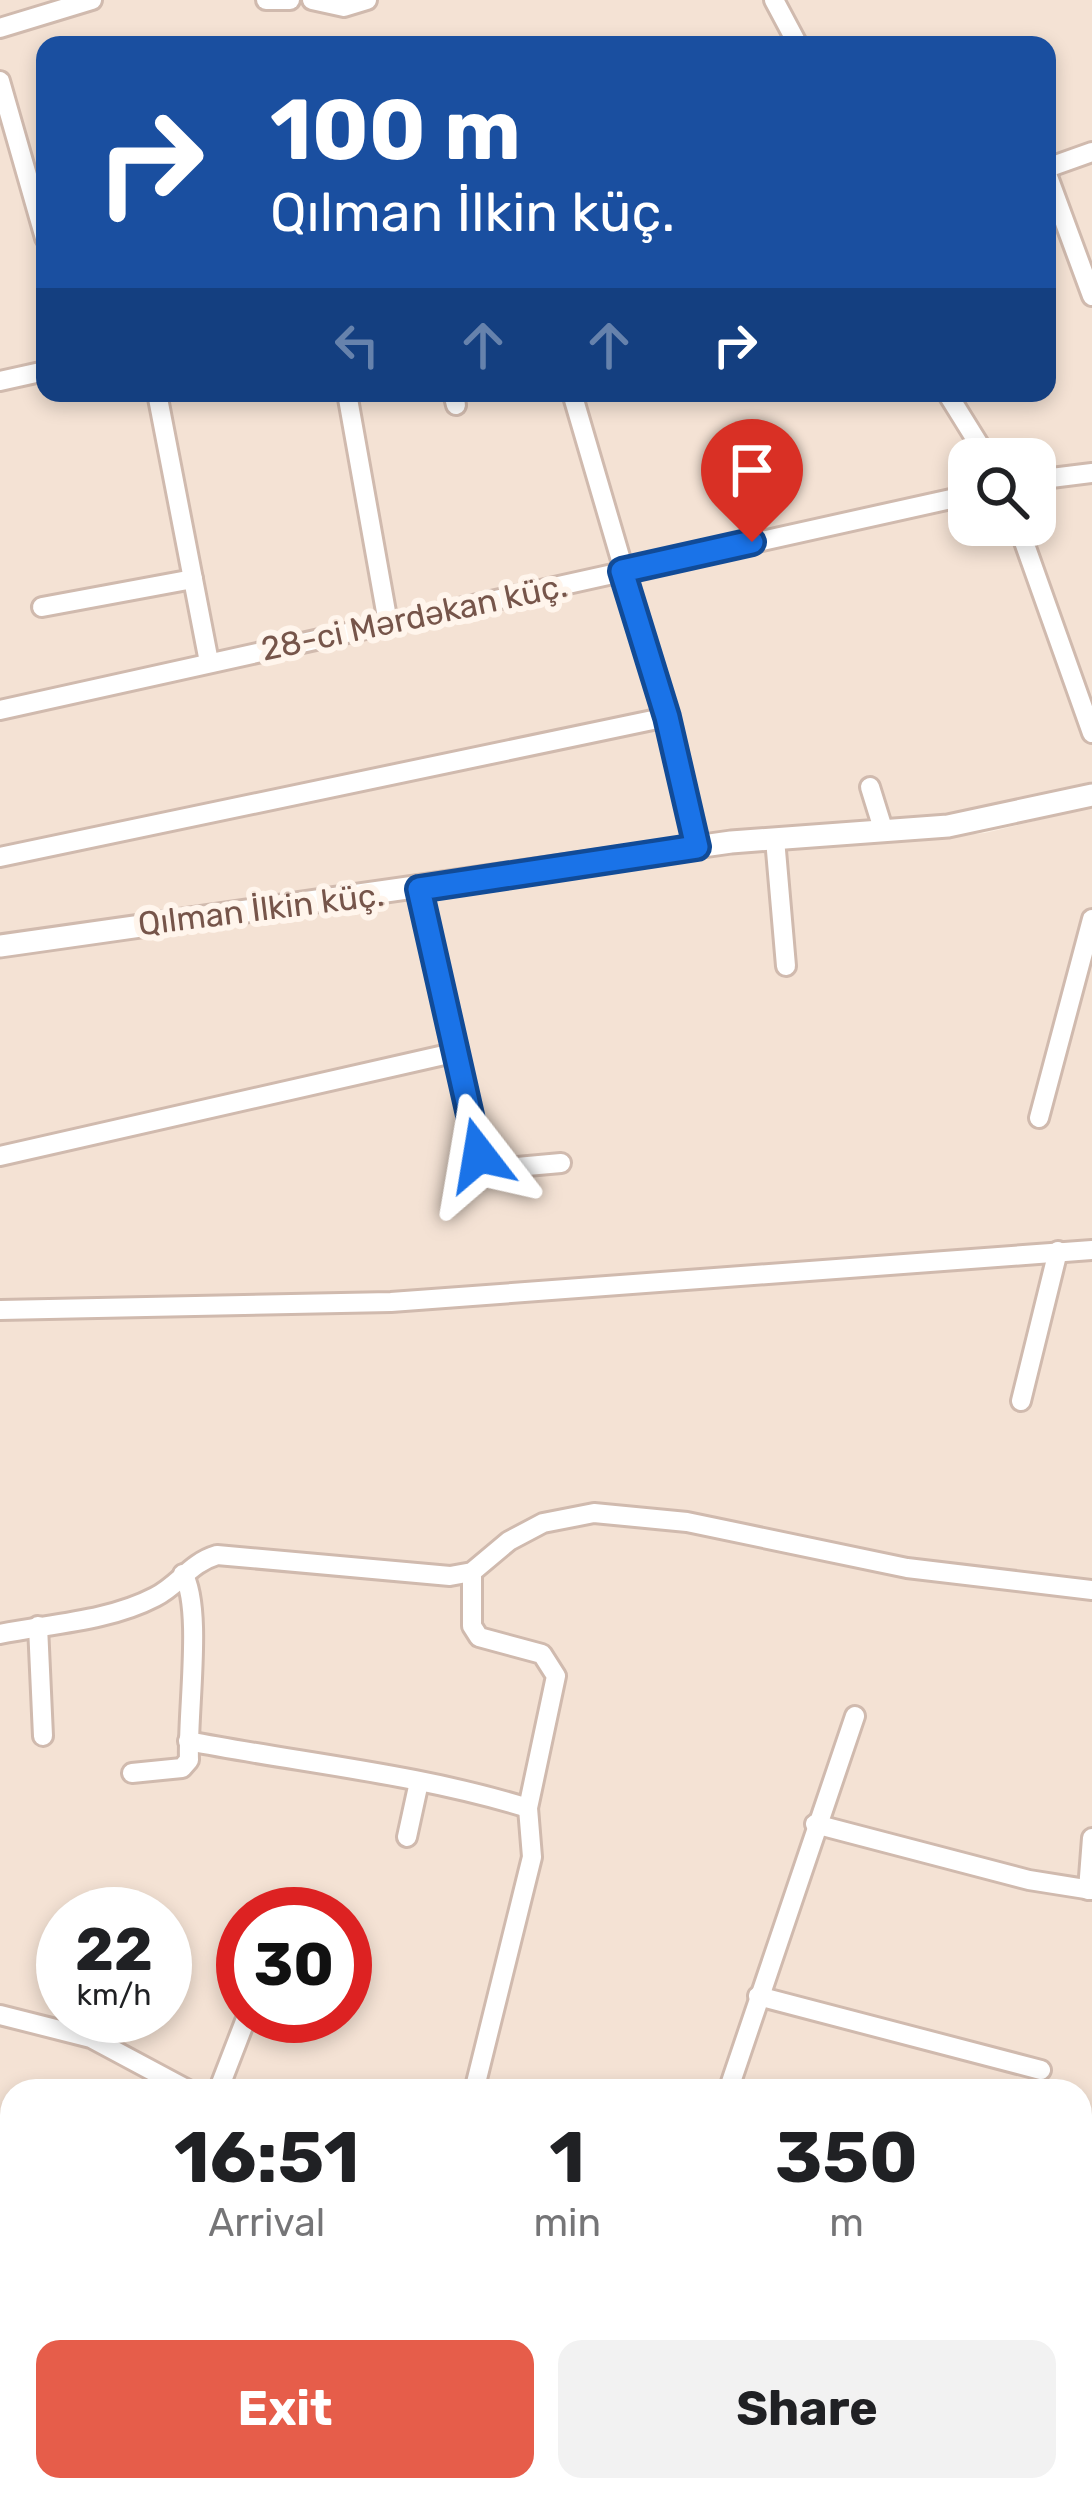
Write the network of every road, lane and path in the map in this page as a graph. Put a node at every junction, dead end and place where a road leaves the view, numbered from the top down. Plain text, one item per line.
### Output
1 (92, 0) edge
2 (266, 0) edge
3 (290, 0) edge
4 (312, 0) edge
5 (367, 0) edge
6 (774, 0) edge
7 (0, 28) edge
8 (792, 36) edge
9 (0, 81) edge
10 (5, 118) edge
11 (1092, 152) edge
12 (1056, 167) edge
13 (1056, 196) edge
14 (36, 211) edge
15 (1092, 296) edge
16 (36, 373) edge
17 (0, 381) edge
18 (159, 402) edge
19 (349, 402) edge
20 (575, 402) edge
21 (953, 402) edge
22 (975, 438) edge
23 (1092, 473) edge
24 (1056, 477) edge
25 (948, 500) edge
26 (1026, 546) edge
27 (622, 571) junction
28 (193, 579) junction
29 (41, 607) dead end
30 (388, 623) junction
31 (209, 662) junction
32 (1086, 693) edge
33 (0, 710) edge
34 (667, 717) junction
35 (1092, 733) edge
36 (870, 787) dead end
37 (1092, 795) edge
38 (884, 832) junction
39 (775, 839) junction
40 (697, 847) junction
41 (0, 857) edge
42 (419, 889) junction
43 (1092, 919) edge
44 (0, 946) edge
45 (786, 966) dead end
46 (453, 1052) junction
47 (1039, 1118) dead end
48 (0, 1156) edge
49 (561, 1163) dead end
50 (1092, 1250) edge
51 (1058, 1251) junction
52 (0, 1310) edge
53 (1022, 1401) dead end
54 (472, 1572) junction
55 (184, 1574) junction
56 (1092, 1590) edge
57 (38, 1626) junction
58 (0, 1634) edge
59 (855, 1715) dead end
60 (43, 1736) dead end
61 (188, 1741) junction
62 (132, 1773) dead end
63 (419, 1782) junction
64 (528, 1808) junction
65 (814, 1824) junction
66 (406, 1837) dead end
67 (1092, 1838) edge
68 (1090, 1890) edge
69 (758, 1996) junction
70 (0, 2015) edge
71 (237, 2043) edge
72 (1041, 2069) dead end
73 (168, 2079) edge
74 (223, 2079) edge
75 (477, 2079) edge
76 (732, 2079) edge

1 - 7 street
2 - 3 street
4 - 5 street
6 - 8 street
9 - 10 street
10 - 14 street
11 - 12 street
13 - 15 street
16 - 17 street
18 - 28 street
19 - 30 street
20 - 27 street
21 - 22 street
23 - 24 street
25 - 27 street, 28-ci Mərdəkan küç.
26 - 32 street
27 - 30 street, 28-ci Mərdəkan küç.
27 - 34 street
28 - 29 street
28 - 31 street
30 - 31 street, 28-ci Mərdəkan küç.
31 - 33 street, 28-ci Mərdəkan küç.
32 - 35 street
34 - 40 street
34 - 41 street
36 - 38 street
37 - 38 street, Qılman İlkin küç.
38 - 39 street, Qılman İlkin küç.
39 - 40 street, Qılman İlkin küç.
39 - 45 street
40 - 42 street, Qılman İlkin küç.
42 - 44 street, Qılman İlkin küç.
42 - 46 street
43 - 47 street
46 - 48 street
46 - 49 street
50 - 51 street
51 - 52 street
51 - 53 street
54 - 55 street
54 - 56 street
54 - 64 street
55 - 57 street
55 - 61 street
57 - 58 street
57 - 60 street
59 - 65 street
61 - 62 street
61 - 63 street
63 - 64 street
63 - 66 street
64 - 75 street
65 - 68 street
65 - 69 street
67 - 68 street
69 - 72 street
69 - 76 street
70 - 73 street
71 - 74 street

